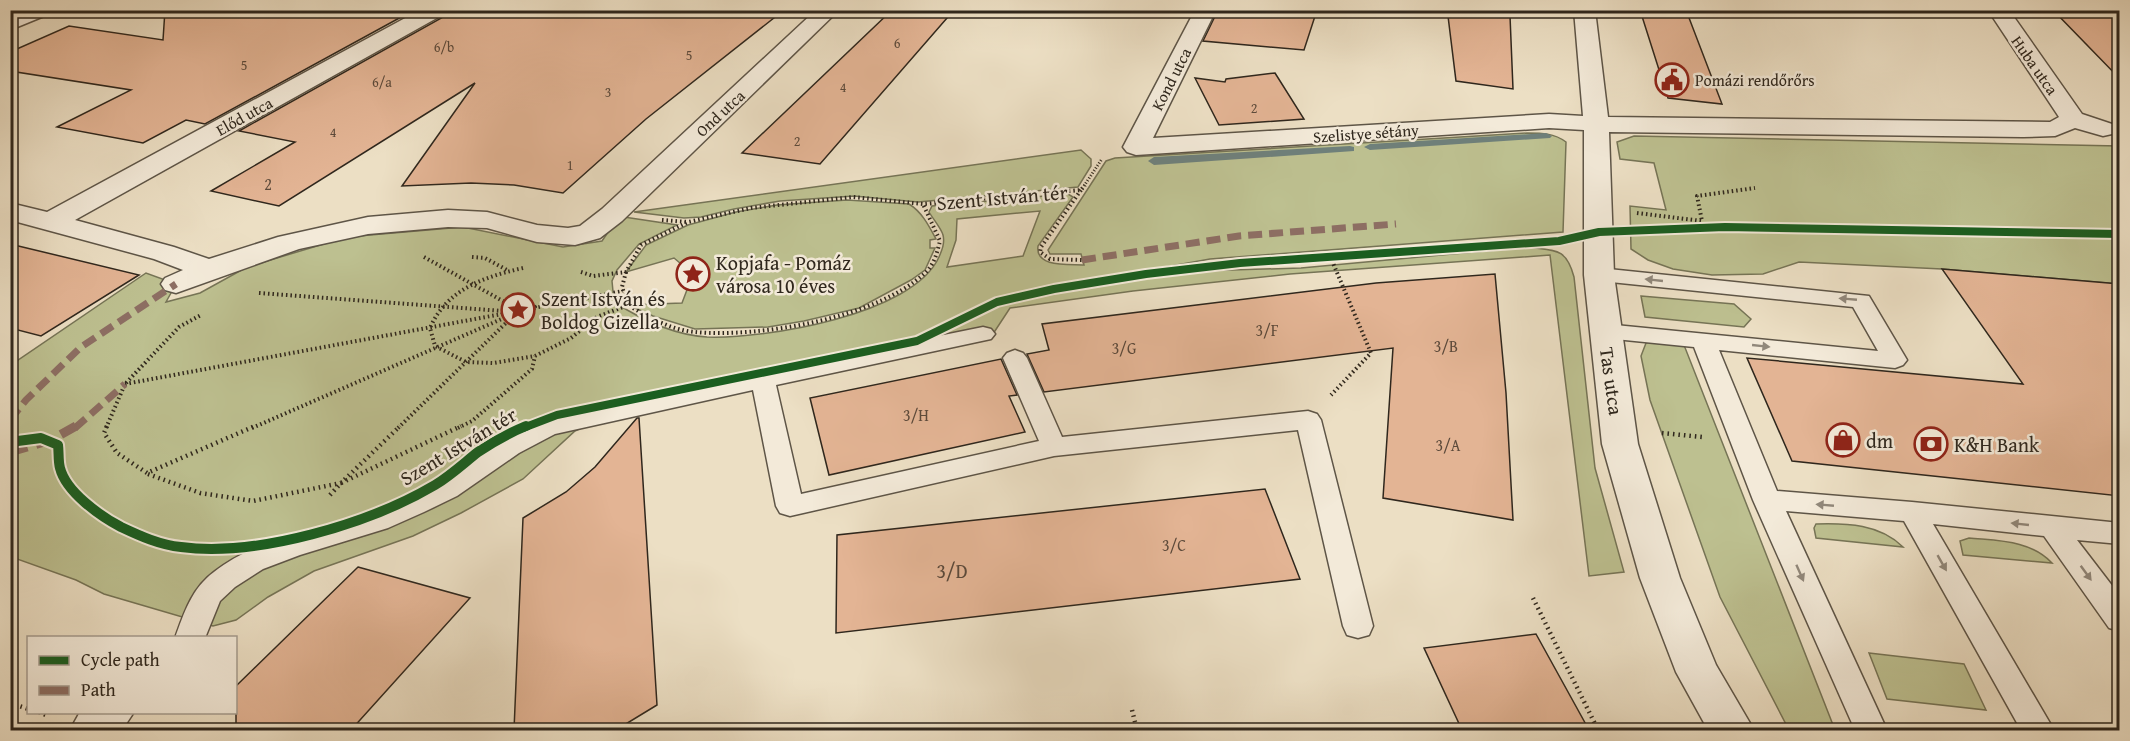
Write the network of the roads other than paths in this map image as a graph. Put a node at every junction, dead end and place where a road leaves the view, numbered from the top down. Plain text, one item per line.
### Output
1 (42, 10) edge
2 (437, 10) edge
3 (829, 10) edge
4 (1206, 10) edge
5 (1584, 10) edge
6 (1998, 10) edge
7 (10, 24) edge
8 (2073, 119) junction
9 (1596, 124) junction
10 (2103, 129) dead end
11 (1136, 147) joint
12 (10, 211) edge
13 (52, 221) junction
14 (208, 269) junction
15 (1599, 275) junction
16 (176, 284) dead end
17 (1605, 331) junction
18 (983, 334) dead end
19 (1703, 340) junction
20 (1015, 358) dead end
21 (763, 380) junction
22 (1054, 447) junction
23 (1767, 500) junction
24 (1912, 512) junction
25 (2052, 527) junction
26 (2120, 534) edge
27 (2120, 619) edge
28 (1358, 626) dead end
29 (191, 636) edge
30 (110, 714) edge
31 (92, 730) edge
32 (1731, 730) edge
33 (1871, 730) edge
34 (2038, 730) edge

1 - 7 street
2 - 13 street, Előd utca
3 - 14 street, Ond utca
4 - 11 street, Kond utca
5 - 9 street, Tas utca
6 - 8 street, Huba utca
8 - 9 street, Szelistye sétány
8 - 10 street
9 - 11 street, Szelistye sétány
9 - 15 street, Tas utca
12 - 13 street
13 - 14 street
14 - 16 street
15 - 17 street, Tas utca
19 -> 15 lane
17 - 19 lane
17 - 32 street, Tas utca
18 - 21 lane, Szent István tér
19 - 23 lane
20 - 22 lane
21 - 22 lane
21 - 29 lane, Szent István tér
22 - 28 lane
24 -> 23 lane
23 -> 33 lane
25 -> 24 lane
24 -> 34 lane
25 - 26 lane
25 -> 27 lane
30 - 31 street

